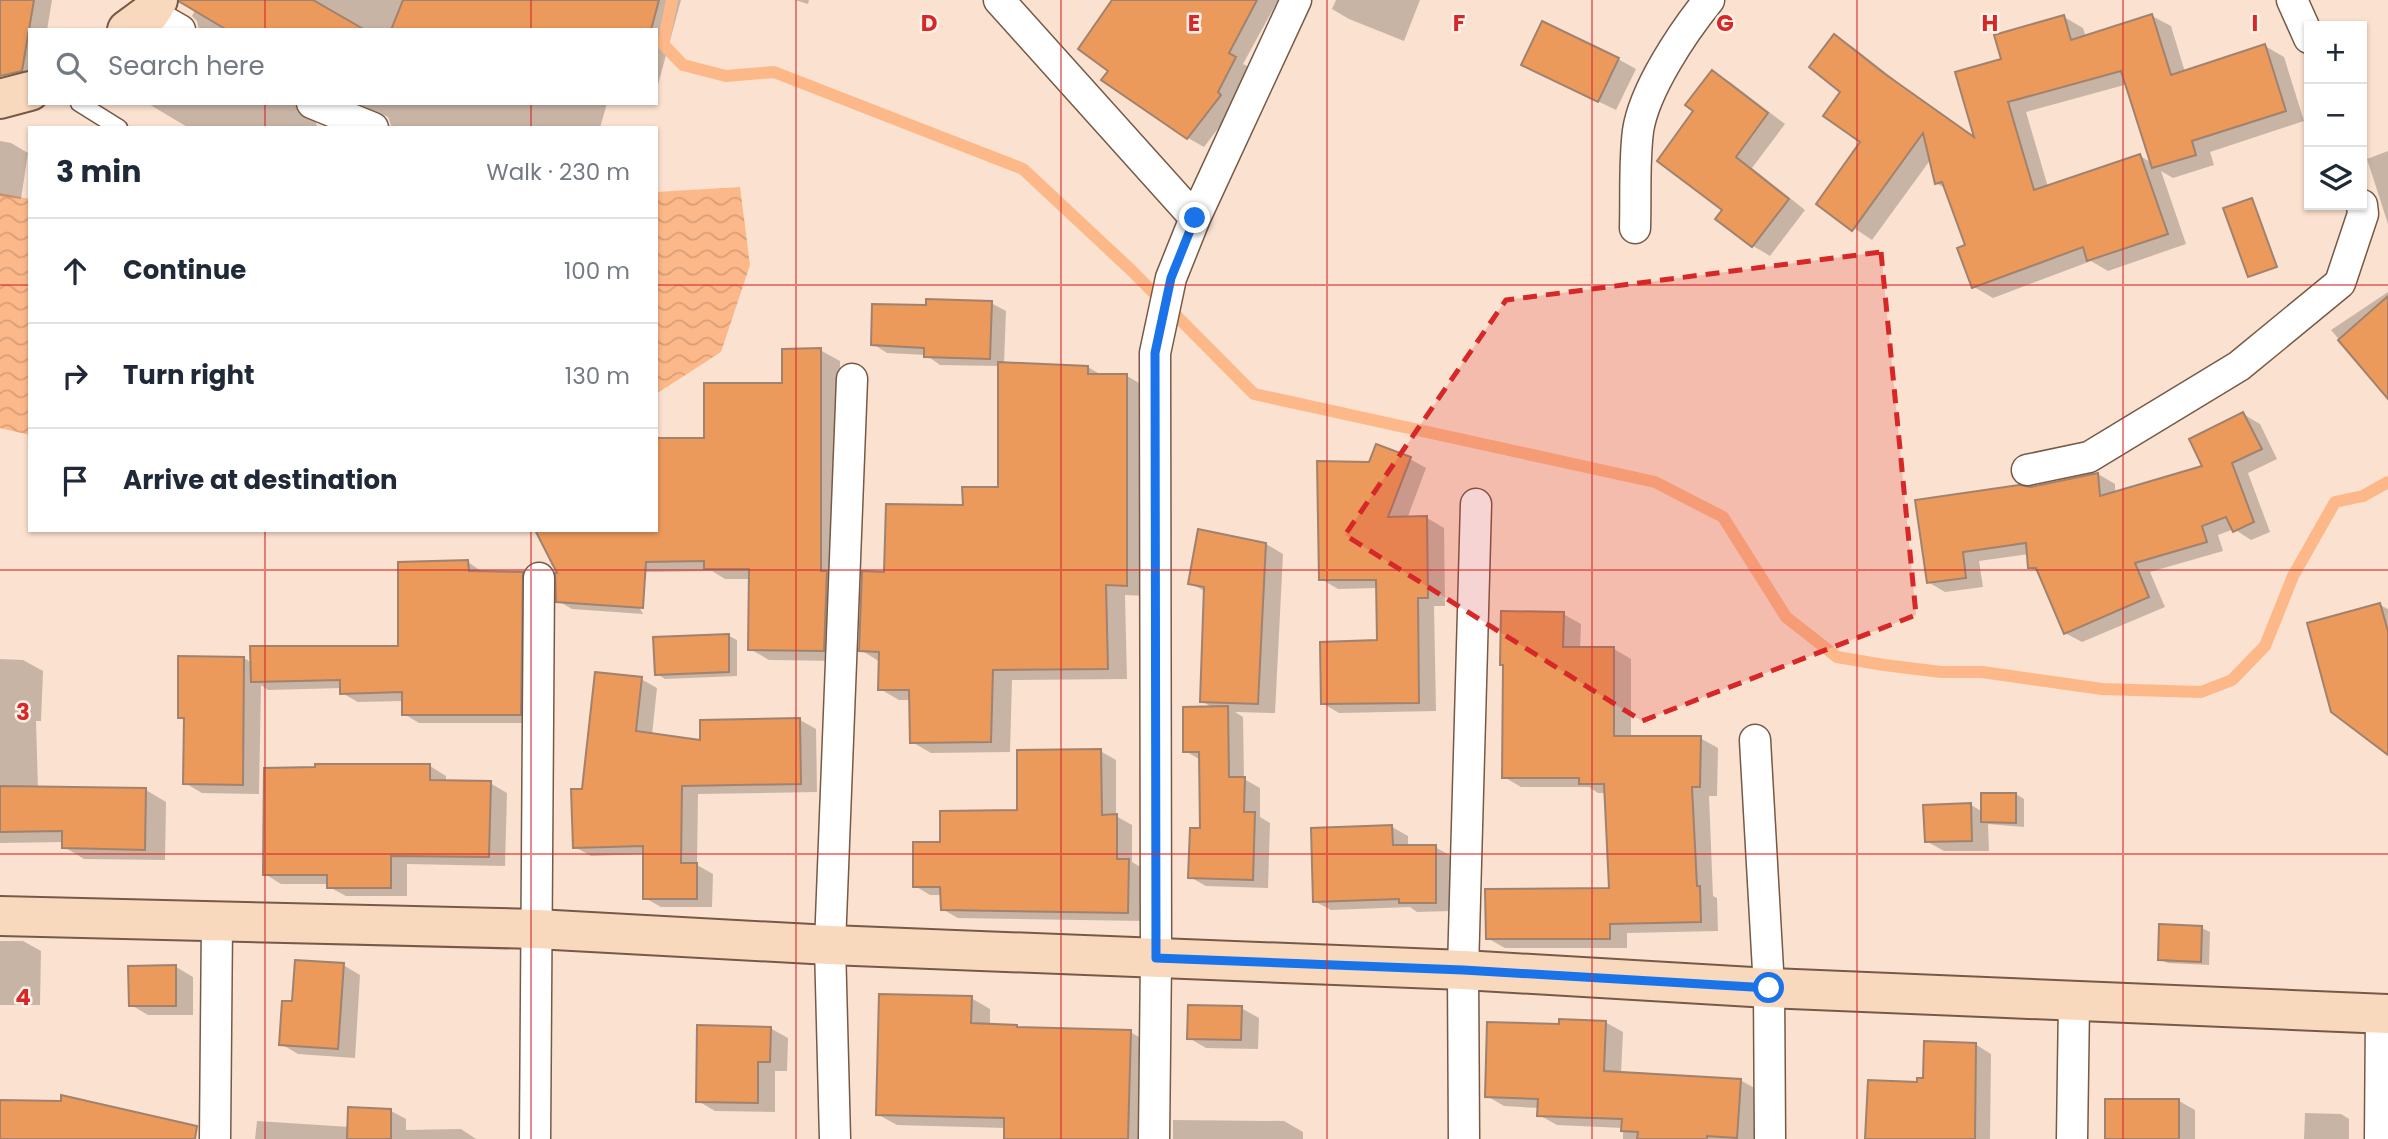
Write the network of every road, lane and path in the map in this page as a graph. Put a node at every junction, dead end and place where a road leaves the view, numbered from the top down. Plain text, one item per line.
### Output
1 (999, 0) edge
2 (1296, 0) edge
3 (1709, 0) edge
4 (2292, 0) edge
5 (2304, 27) edge
6 (28, 92) edge
7 (0, 99) edge
8 (82, 105) edge
9 (317, 105) edge
10 (116, 126) edge
11 (368, 126) edge
12 (2362, 210) edge
13 (1195, 218) junction
14 (1635, 228) dead end
15 (852, 379) dead end
16 (2027, 470) dead end
17 (1476, 504) dead end
18 (539, 578) dead end
19 (1755, 740) dead end
20 (0, 916) edge
21 (217, 922) junction
22 (536, 929) junction
23 (830, 946) junction
24 (1156, 958) junction
25 (1463, 970) junction
26 (1769, 988) junction
27 (2074, 1002) junction
28 (2385, 1014) edge
29 (215, 1139) edge
30 (535, 1139) edge
31 (835, 1139) edge
32 (1154, 1139) edge
33 (1464, 1139) edge
34 (1770, 1139) edge
35 (2072, 1139) edge
36 (2380, 1139) edge

1 - 13 street
2 - 13 street
3 - 14 street
4 - 5 street
6 - 7 street
8 - 10 lane
9 - 11 street
12 - 16 street
13 - 24 street
15 - 23 street
17 - 25 street
18 - 22 street
19 - 26 street
20 - 21 street
21 - 22 street
21 - 29 street
22 - 23 street
22 - 30 street
23 - 24 street
23 - 31 street
24 - 25 street
24 - 32 street
25 - 26 street
25 - 33 street
26 - 27 street
26 - 34 street
27 - 28 street
27 - 35 street
28 - 36 street

